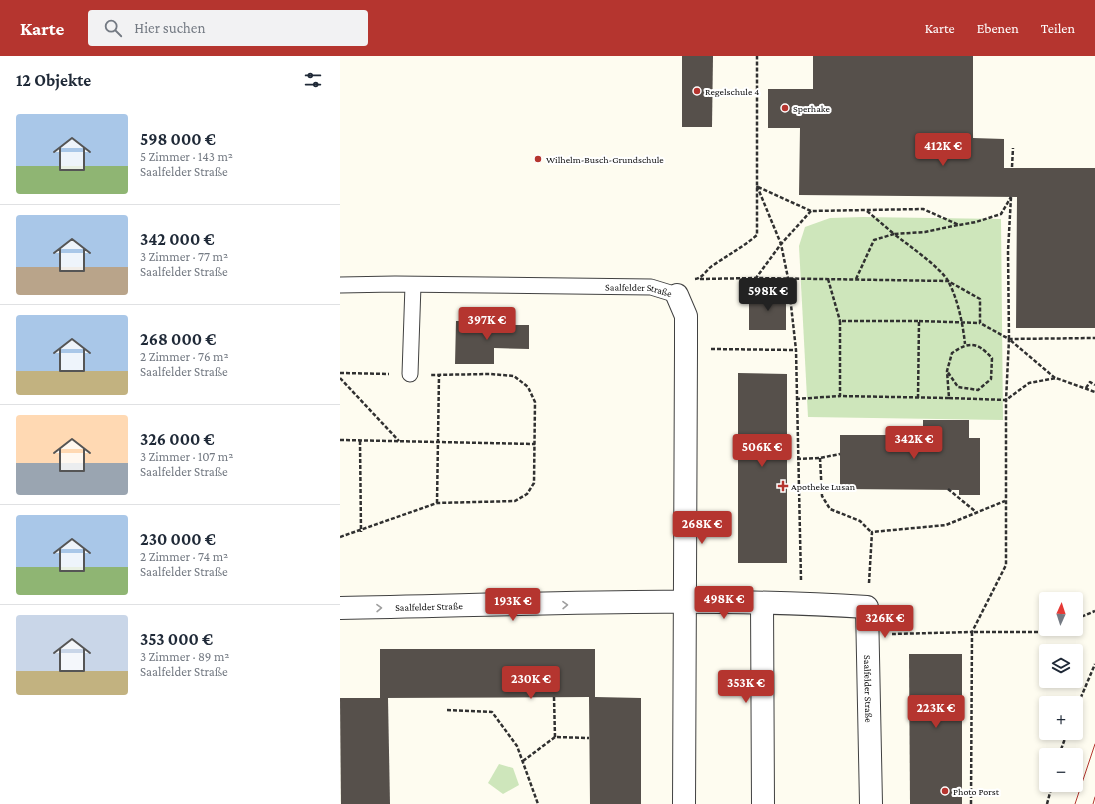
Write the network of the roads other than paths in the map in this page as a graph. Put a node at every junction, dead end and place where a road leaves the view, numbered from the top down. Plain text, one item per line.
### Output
1 (340, 285) edge
2 (413, 285) junction
3 (676, 295) joint
4 (410, 374) road end
5 (685, 602) junction
6 (762, 603) junction
7 (340, 608) edge
8 (684, 804) edge
9 (763, 804) edge
10 (871, 804) edge

1 - 2 lane, Saalfelder Straße
2 - 3 lane, Saalfelder Straße
2 - 4 lane
3 - 5 street, Saalfelder Straße
5 - 6 street, Saalfelder Straße
7 -> 5 street, Saalfelder Straße
5 - 8 street, Saalfelder Straße
6 - 9 street
6 - 10 street, Saalfelder Straße

